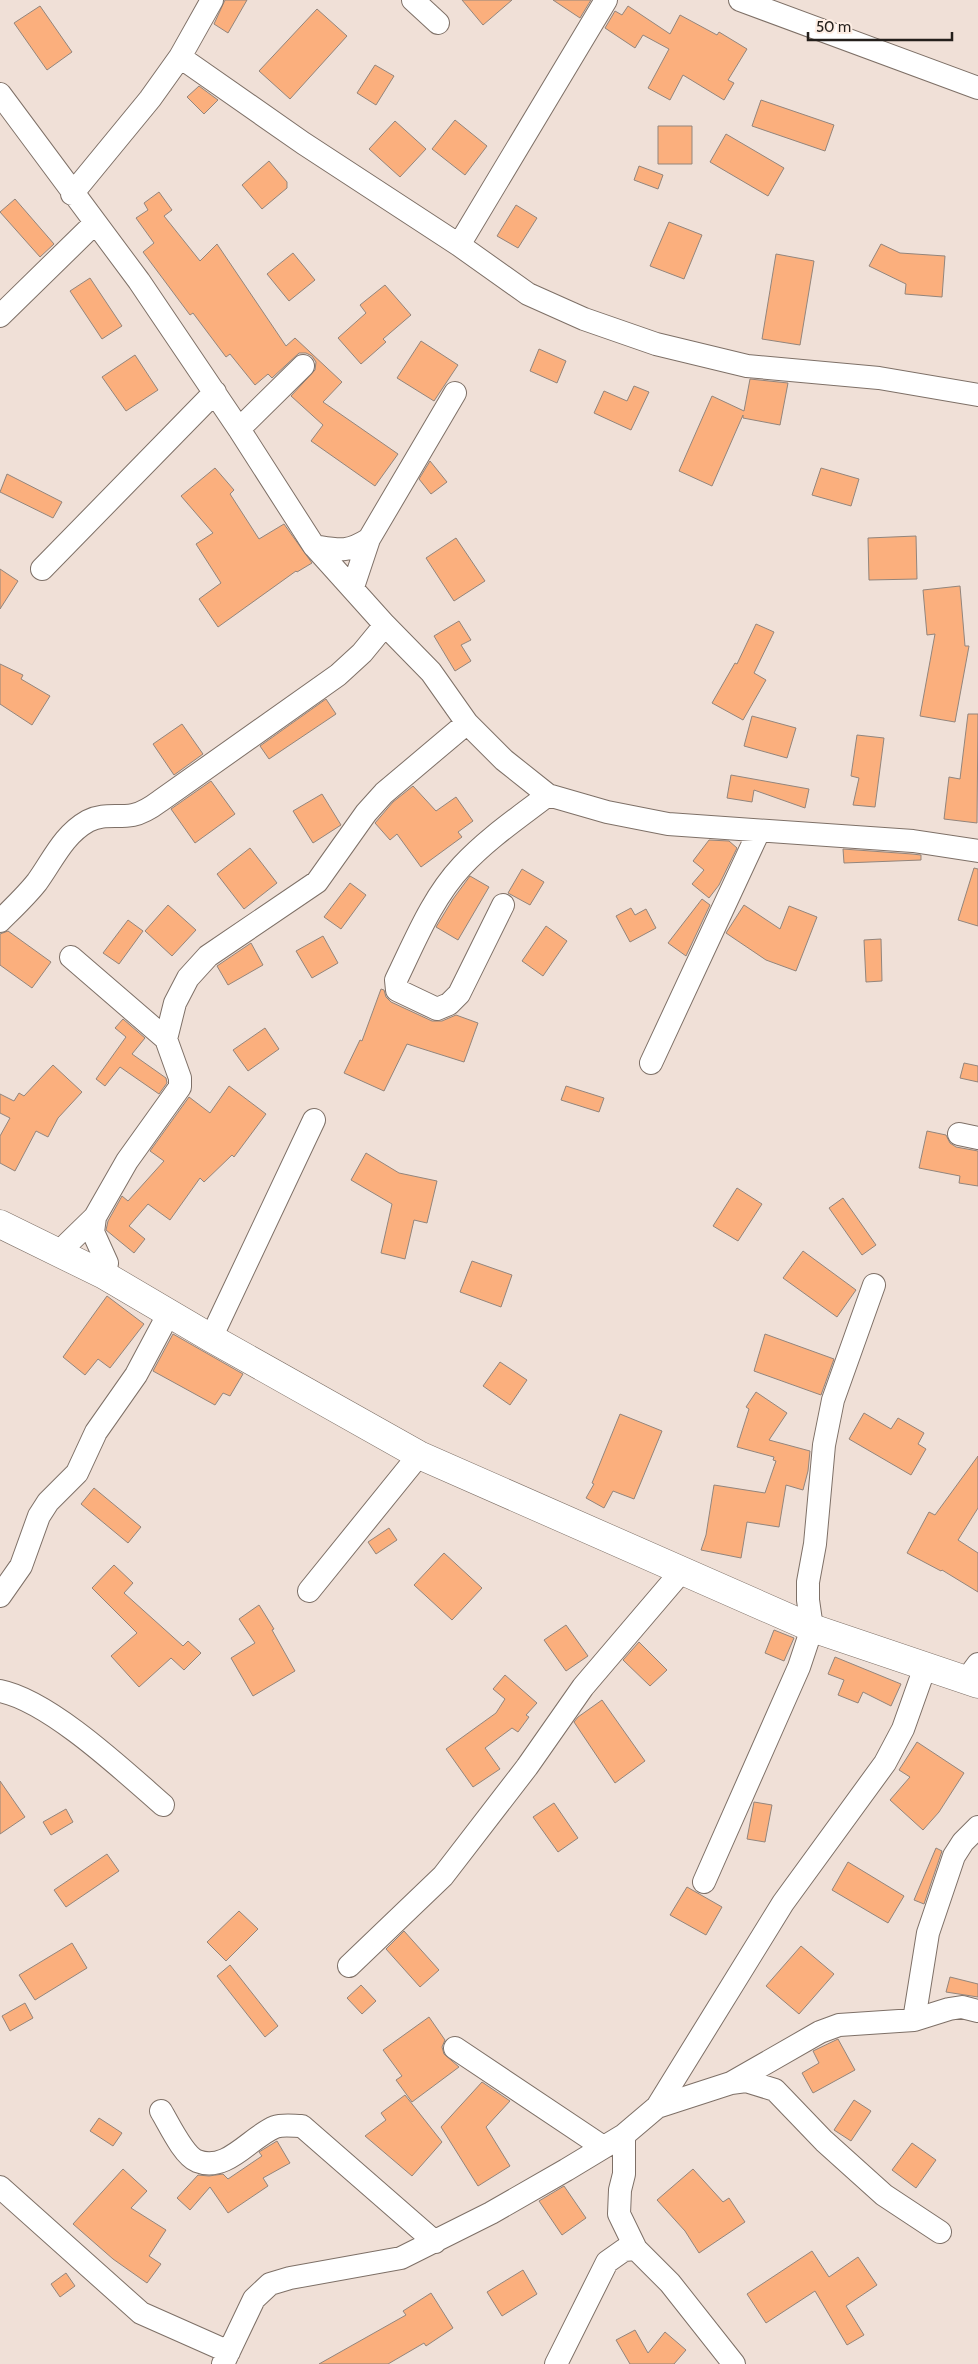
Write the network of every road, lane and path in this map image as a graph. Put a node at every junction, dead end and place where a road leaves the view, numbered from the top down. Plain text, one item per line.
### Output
1 (212, 0) edge
2 (413, 0) edge
3 (606, 0) edge
4 (740, 0) edge
5 (438, 24) dead end
6 (180, 57) junction
7 (978, 88) edge
8 (0, 94) edge
9 (72, 194) junction
10 (95, 224) junction
11 (459, 245) junction
12 (0, 316) edge
13 (303, 366) dead end
14 (215, 392) junction
15 (454, 393) dead end
16 (978, 395) edge
17 (239, 428) junction
18 (369, 539) junction
19 (314, 546) junction
20 (42, 569) dead end
21 (353, 588) junction
22 (384, 625) junction
23 (467, 723) junction
24 (548, 795) junction
25 (759, 831) junction
26 (978, 851) edge
27 (503, 905) dead end
28 (0, 921) edge
29 (71, 956) dead end
30 (166, 1039) junction
31 (651, 1063) dead end
32 (314, 1120) dead end
33 (95, 1217) junction
34 (0, 1224) edge
35 (59, 1252) junction
36 (104, 1275) junction
37 (874, 1285) dead end
38 (169, 1313) junction
39 (211, 1338) junction
40 (419, 1455) junction
41 (681, 1572) junction
42 (309, 1591) dead end
43 (0, 1596) edge
44 (812, 1628) junction
45 (925, 1667) junction
46 (974, 1676) edge
47 (0, 1691) edge
48 (163, 1805) dead end
49 (978, 1827) edge
50 (704, 1882) dead end
51 (349, 1966) dead end
52 (978, 2011) edge
53 (914, 2020) junction
54 (455, 2048) dead end
55 (731, 2082) junction
56 (657, 2107) junction
57 (161, 2111) dead end
58 (624, 2135) junction
59 (603, 2147) junction
60 (0, 2187) edge
61 (940, 2232) dead end
62 (435, 2242) junction
63 (636, 2249) junction
64 (226, 2358) edge
65 (556, 2364) edge
66 (734, 2364) edge

1 - 6 street
2 - 5 street
3 - 11 street
4 - 7 street
6 - 9 street
6 - 11 street
8 - 9 street
9 - 10 street
10 - 12 street
10 - 14 street
11 - 16 street
13 - 17 street
14 - 17 street
14 - 20 street
15 - 18 street
17 - 19 street
18 - 19 street
18 - 21 street
19 - 21 street
21 - 22 street
22 - 23 street
22 - 28 street
23 - 24 street
23 - 30 street
24 - 25 street
24 - 27 street
25 - 26 street
25 - 31 street
29 - 30 street
30 - 33 street
32 - 39 street
33 - 35 street
33 - 36 street
34 - 35 street
35 - 36 street
36 - 38 street
37 - 44 street
38 - 39 street
38 - 43 street
39 - 40 street
40 - 41 street
40 - 42 street
41 - 44 street
41 - 51 street
44 - 45 street
44 - 50 street
45 - 46 street
45 - 56 street
47 - 48 street
49 - 53 street
52 - 53 street
53 - 55 street
54 - 59 street
55 - 56 street
55 - 61 street
56 - 58 street
57 - 62 street
58 - 59 street
58 - 63 street
59 - 62 street
60 - 64 street
62 - 64 street
63 - 65 street
63 - 66 street

